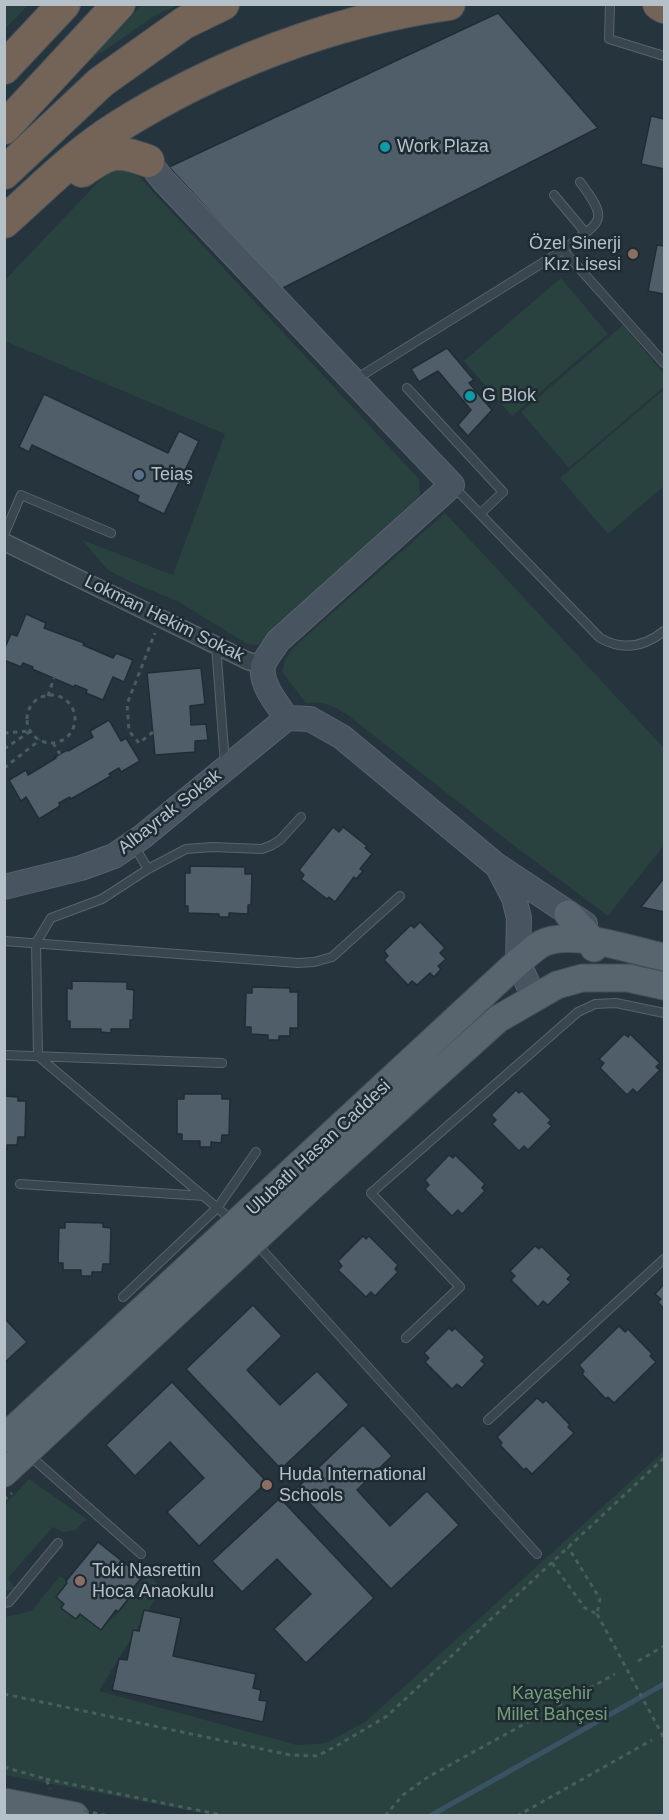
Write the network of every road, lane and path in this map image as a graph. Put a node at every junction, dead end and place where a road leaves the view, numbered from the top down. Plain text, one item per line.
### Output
1 (64, 4) edge
2 (119, 4) edge
3 (223, 4) edge
4 (449, 4) edge
5 (610, 4) edge
6 (659, 4) edge
7 (664, 7) edge
8 (664, 56) edge
9 (4, 68) edge
10 (157, 105) junction
11 (4, 128) edge
12 (148, 161) junction
13 (4, 173) edge
14 (580, 182) dead end
15 (554, 195) dead end
16 (4, 222) edge
17 (585, 232) junction
18 (4, 234) edge
19 (563, 250) junction
20 (664, 363) edge
21 (353, 381) junction
22 (407, 388) dead end
23 (452, 485) junction
24 (481, 513) junction
25 (111, 533) dead end
26 (4, 536) edge
27 (4, 542) edge
28 (161, 618) junction
29 (664, 631) edge
30 (216, 645) junction
31 (263, 664) junction
32 (54, 678) dead end
33 (48, 696) junction
34 (287, 718) junction
35 (31, 731) junction
36 (153, 732) dead end
37 (4, 734) edge
38 (40, 740) junction
39 (53, 742) junction
40 (4, 749) edge
41 (60, 754) dead end
42 (4, 768) edge
43 (226, 768) junction
44 (301, 817) dead end
45 (132, 844) junction
46 (496, 865) junction
47 (148, 869) junction
48 (4, 887) edge
49 (400, 896) dead end
50 (568, 914) junction
51 (4, 941) edge
52 (593, 941) junction
53 (36, 943) junction
54 (630, 950) junction
55 (664, 957) edge
56 (518, 962) junction
57 (582, 978) junction
58 (664, 986) edge
59 (536, 996) junction
60 (664, 1013) edge
61 (4, 1055) edge
62 (38, 1056) junction
63 (222, 1063) dead end
64 (256, 1152) dead end
65 (20, 1184) dead end
66 (205, 1196) junction
67 (236, 1224) junction
68 (664, 1259) edge
69 (123, 1298) dead end
70 (406, 1338) dead end
71 (488, 1420) dead end
72 (24, 1452) edge
73 (664, 1458) edge
74 (4, 1473) edge
75 (4, 1500) edge
76 (58, 1543) dead end
77 (568, 1547) junction
78 (141, 1554) dead end
79 (537, 1554) dead end
80 (552, 1563) junction
81 (4, 1603) edge
82 (597, 1614) junction
83 (664, 1646) edge
84 (638, 1661) dead end
85 (615, 1674) dead end
86 (4, 1694) edge
87 (664, 1738) edge
88 (652, 1740) dead end
89 (46, 1779) dead end
90 (4, 1802) edge
91 (80, 1813) edge
92 (109, 1815) edge
93 (226, 1815) edge
94 (385, 1815) edge
95 (517, 1815) edge

1 - 9 highway
2 - 11 highway
3 - 13 highway
4 - 10 highway
5 - 8 lane
6 - 7 highway
10 - 12 highway
10 - 16 highway
12 - 18 highway
12 - 21 main road
14 - 17 lane
15 - 17 lane
17 - 19 lane
19 - 20 lane
19 - 21 lane
21 - 23 main road
22 - 24 lane
23 - 24 lane
23 - 31 main road
24 - 29 lane
25 - 26 lane
27 - 28 street, Lokman Hekim Sokak
28 - 30 street, Lokman Hekim Sokak
28 - 36 path
30 - 31 street, Lokman Hekim Sokak
30 - 43 lane
31 - 34 main road, Lokman Hekim Sokak
32 - 33 path
33 - 35 path
33 - 39 path
34 - 43 main road, Albayrak Sokak
34 - 46 main road
35 - 37 path
35 - 38 path
35 - 40 path
38 - 39 path
38 - 42 path
39 - 41 path
43 - 45 main road, Albayrak Sokak
44 - 47 lane
45 - 47 lane
45 - 48 main road, Albayrak Sokak
46 - 50 main road
46 - 56 main road
47 - 53 lane
49 - 53 lane
50 - 52 main road
50 - 54 main road
51 - 53 lane
52 - 54 main road, Ulubatlı Hasan Caddesi
52 - 56 main road, Ulubatlı Hasan Caddesi
52 - 57 main road
53 - 62 lane
54 - 55 main road, Ulubatlı Hasan Caddesi
56 - 59 main road
56 - 67 main road, Ulubatlı Hasan Caddesi
57 - 58 main road, Ulubatlı Hasan Caddesi
57 - 59 main road, Ulubatlı Hasan Caddesi
59 - 67 main road, Ulubatlı Hasan Caddesi
60 - 70 lane
61 - 62 lane
62 - 63 lane
62 - 66 lane
64 - 67 lane
65 - 66 lane
66 - 67 lane
67 - 69 lane
67 - 72 main road, Ulubatlı Hasan Caddesi
67 - 79 lane
68 - 71 lane
72 - 74 main road, Ulubatlı Hasan Caddesi
72 - 75 path
72 - 78 lane
73 - 77 path
76 - 81 lane
77 - 80 path
77 - 82 path
80 - 82 path
80 - 86 path
82 - 87 path, bridge
83 - 84 path
85 - 94 path
88 - 95 path
89 - 93 path
90 - 91 main road
91 - 92 path, bridge

